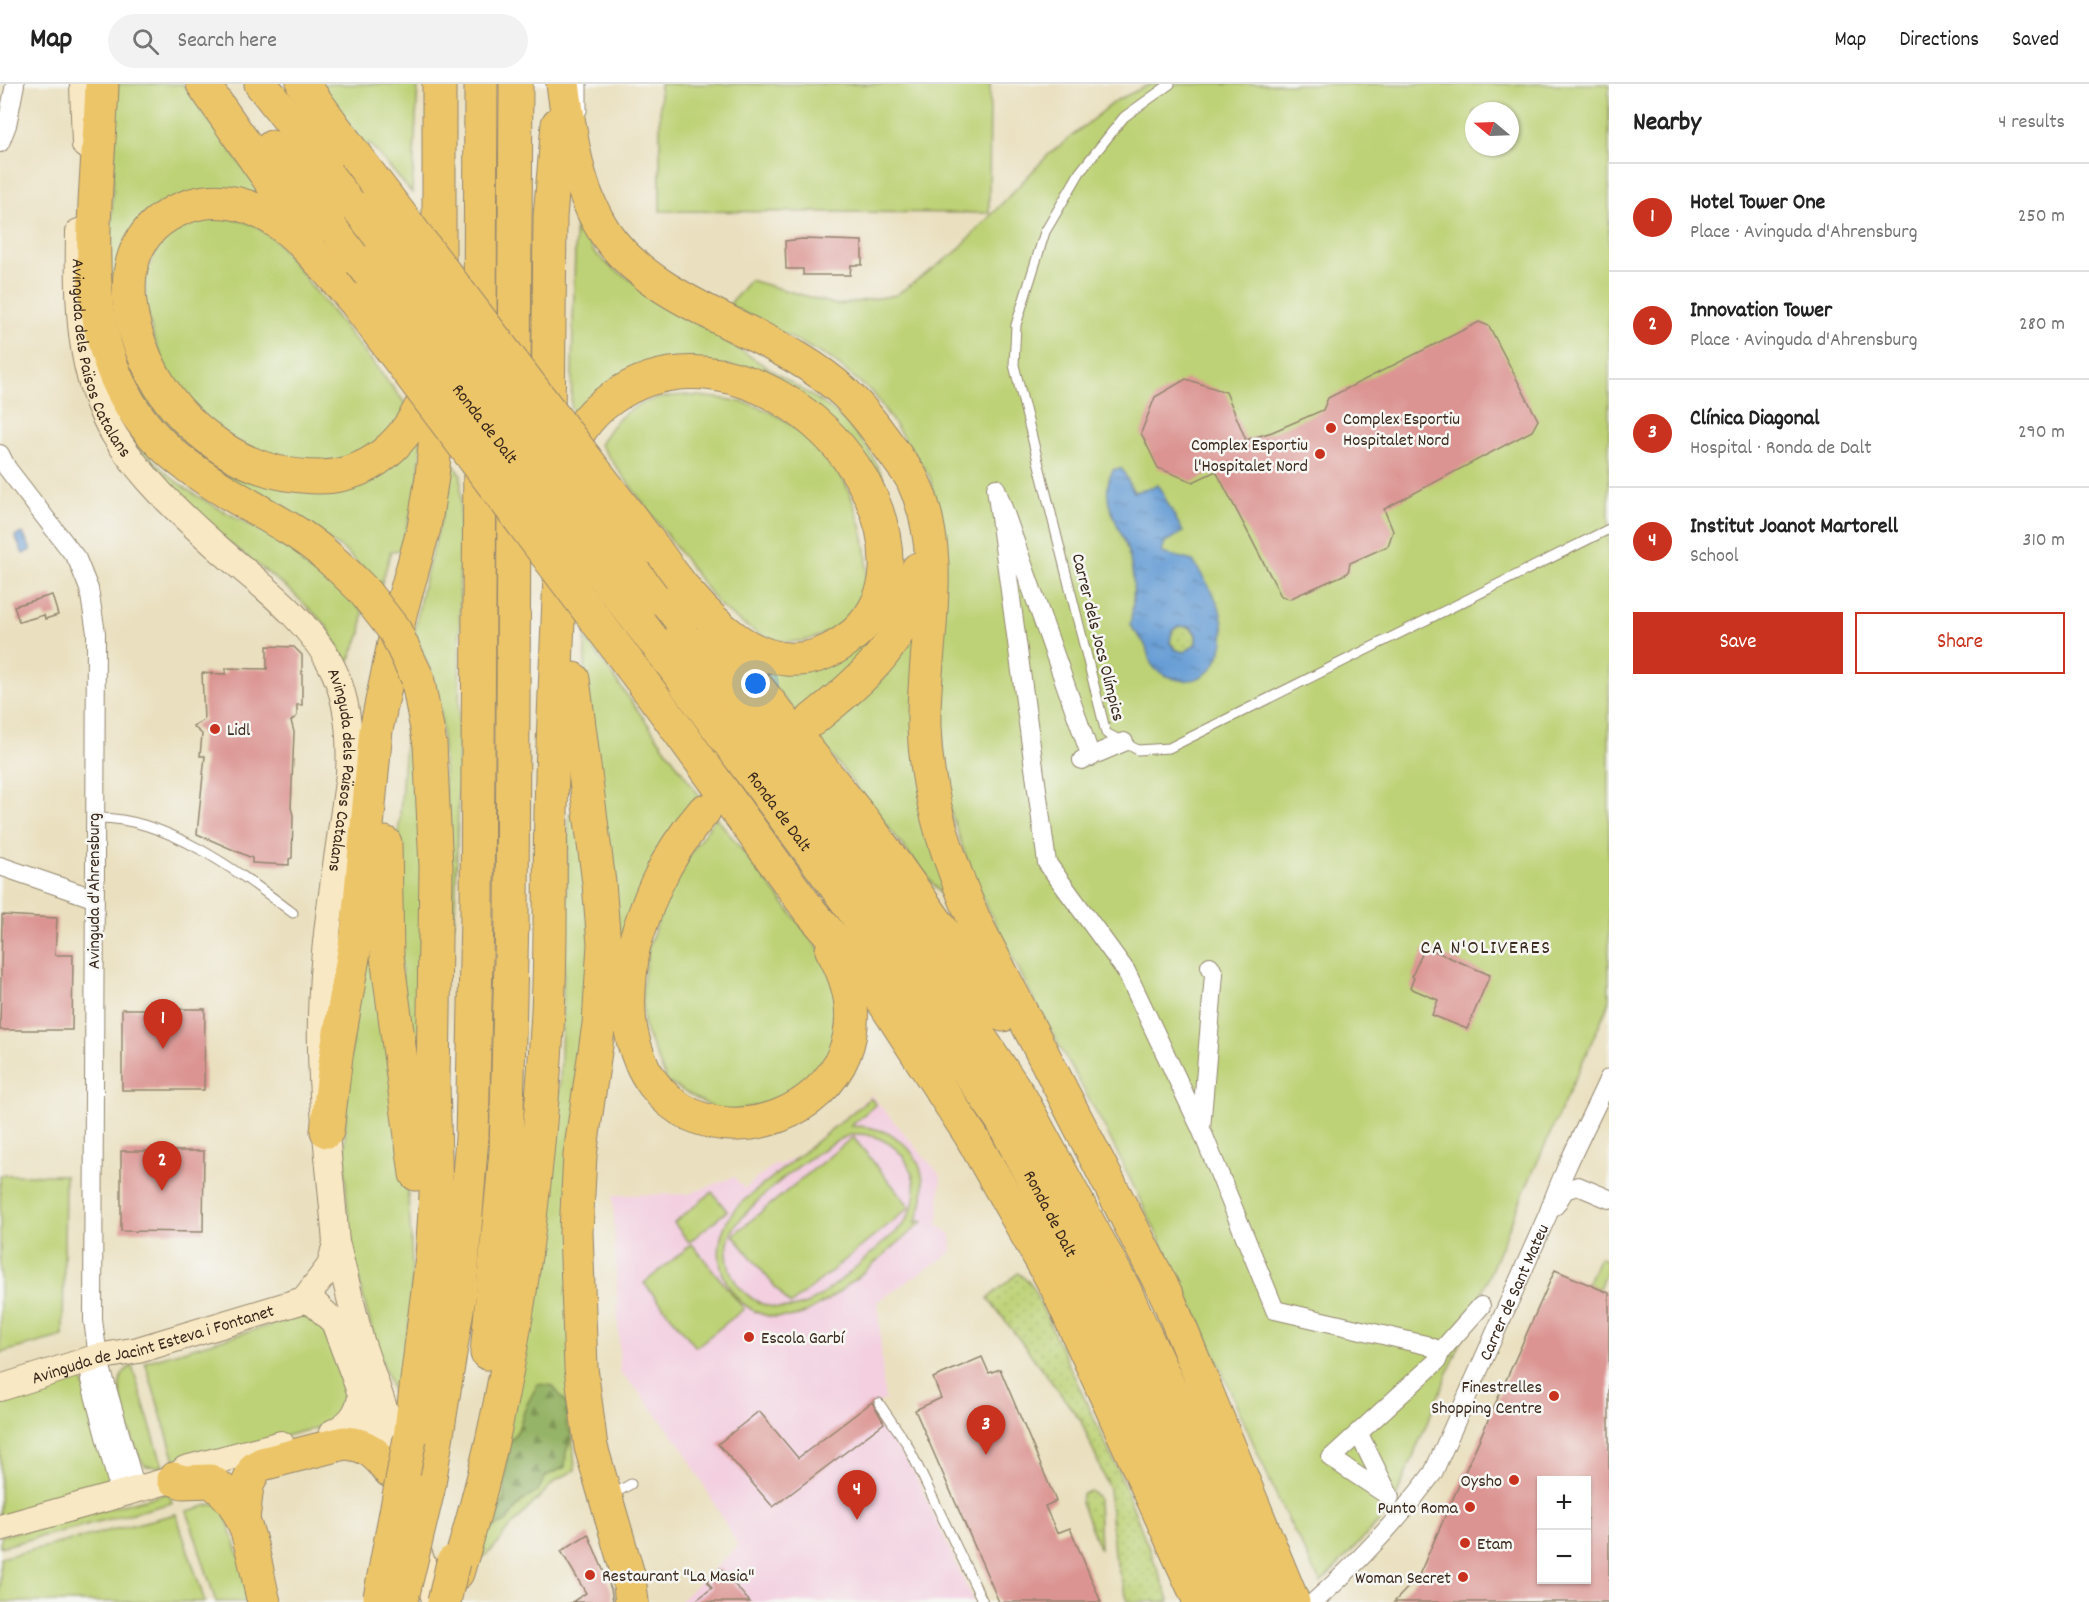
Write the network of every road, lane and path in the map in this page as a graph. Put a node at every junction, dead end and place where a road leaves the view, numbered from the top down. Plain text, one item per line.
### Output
1 (15, 84) edge
2 (83, 84) edge
3 (102, 84) edge
4 (203, 84) edge
5 (224, 84) edge
6 (261, 84) edge
7 (439, 84) edge
8 (481, 84) edge
9 (516, 84) edge
10 (562, 84) edge
11 (582, 84) edge
12 (1170, 84) edge
13 (305, 90) edge
14 (100, 142) junction
15 (0, 143) edge
16 (586, 192) junction
17 (80, 203) junction
18 (439, 279) junction
19 (354, 300) junction
20 (612, 398) junction
21 (0, 454) edge
22 (895, 456) junction
23 (1609, 529) edge
24 (668, 594) junction
25 (389, 660) junction
26 (812, 720) dead end
27 (1124, 742) junction
28 (551, 809) junction
29 (704, 811) dead end
30 (94, 818) junction
31 (0, 866) edge
32 (93, 898) junction
33 (809, 910) junction
34 (293, 913) dead end
35 (633, 949) junction
36 (1210, 966) dead end
37 (1609, 1078) edge
38 (1075, 1120) junction
39 (1201, 1129) junction
40 (327, 1131) junction
41 (1609, 1199) edge
42 (1548, 1214) junction
43 (336, 1242) junction
44 (304, 1300) junction
45 (1481, 1306) dead end
46 (577, 1307) junction
47 (421, 1349) junction
48 (1441, 1351) junction
49 (94, 1369) junction
50 (0, 1388) edge
51 (361, 1398) junction
52 (879, 1403) dead end
53 (1358, 1432) dead end
54 (332, 1433) junction
55 (393, 1447) junction
56 (1242, 1473) junction
57 (174, 1479) junction
58 (631, 1484) dead end
59 (124, 1493) junction
60 (615, 1493) dead end
61 (243, 1519) junction
62 (0, 1528) edge
63 (451, 1588) edge
64 (387, 1600) edge
65 (264, 1602) edge
66 (436, 1602) edge
67 (632, 1602) edge
68 (983, 1602) edge
69 (1200, 1602) edge
70 (1231, 1602) edge
71 (1263, 1602) edge
72 (1293, 1602) edge
73 (1304, 1602) edge
74 (1314, 1602) edge

1 - 15 street
2 - 17 street, Avinguda dels Països Catalans
3 - 14 highway
4 - 19 highway
5 - 70 highway, Ronda de Dalt, bridge
6 - 24 highway, Ronda de Dalt, bridge
7 - 18 highway
8 - 64 highway, bridge
9 - 63 highway
10 - 16 highway
10 - 28 highway
11 - 16 lane
12 - 27 lane, Carrer dels Jocs Olímpics
13 - 24 highway, bridge
14 - 17 highway
14 - 47 highway, bridge
16 - 22 highway
17 - 40 street, Avinguda dels Països Catalans
18 - 19 highway
18 - 25 highway
19 - 33 highway, bridge
20 - 24 highway
20 - 28 highway
20 - 46 highway
21 - 30 street, Avinguda d'Ahrensburg
22 - 26 highway
22 - 38 highway
23 - 27 lane, Carrer dels Jocs Olímpics
24 - 38 highway
24 - 71 highway, Ronda de Dalt
25 - 40 highway
25 - 47 highway
27 - 39 street
28 - 63 highway
29 - 35 highway
30 - 32 street, Avinguda d'Ahrensburg
30 - 34 lane
31 - 32 street
32 - 49 street, Avinguda d'Ahrensburg
33 - 35 highway
33 - 69 highway
35 - 46 highway
36 - 39 street
37 - 42 street, Carrer de Sant Mateu
38 - 56 highway
39 - 48 street
40 - 43 street, Avinguda dels Països Catalans
41 - 42 street, Carrer de Sant Mateu
42 - 74 street, Carrer de Sant Mateu
43 - 44 street, Avinguda dels Països Catalans
43 - 55 street
44 - 49 street, Avinguda de Jacint Esteva i Fontanet
44 - 51 street
45 - 48 street
46 - 67 highway
47 - 55 highway
48 - 53 street
49 - 50 street, Avinguda de Jacint Esteva i Fontanet
49 - 59 street, Avinguda d'Ahrensburg
49 - 59 street, Avinguda d'Ahrensburg
51 - 54 street
51 - 55 street
52 - 68 lane
54 - 55 street
54 - 57 street
55 - 61 highway
55 - 63 street
55 - 64 highway, bridge
55 - 66 street
56 - 72 highway
56 - 73 highway
57 - 59 street
57 - 61 highway
58 - 60 lane
59 - 62 street
61 - 65 highway

